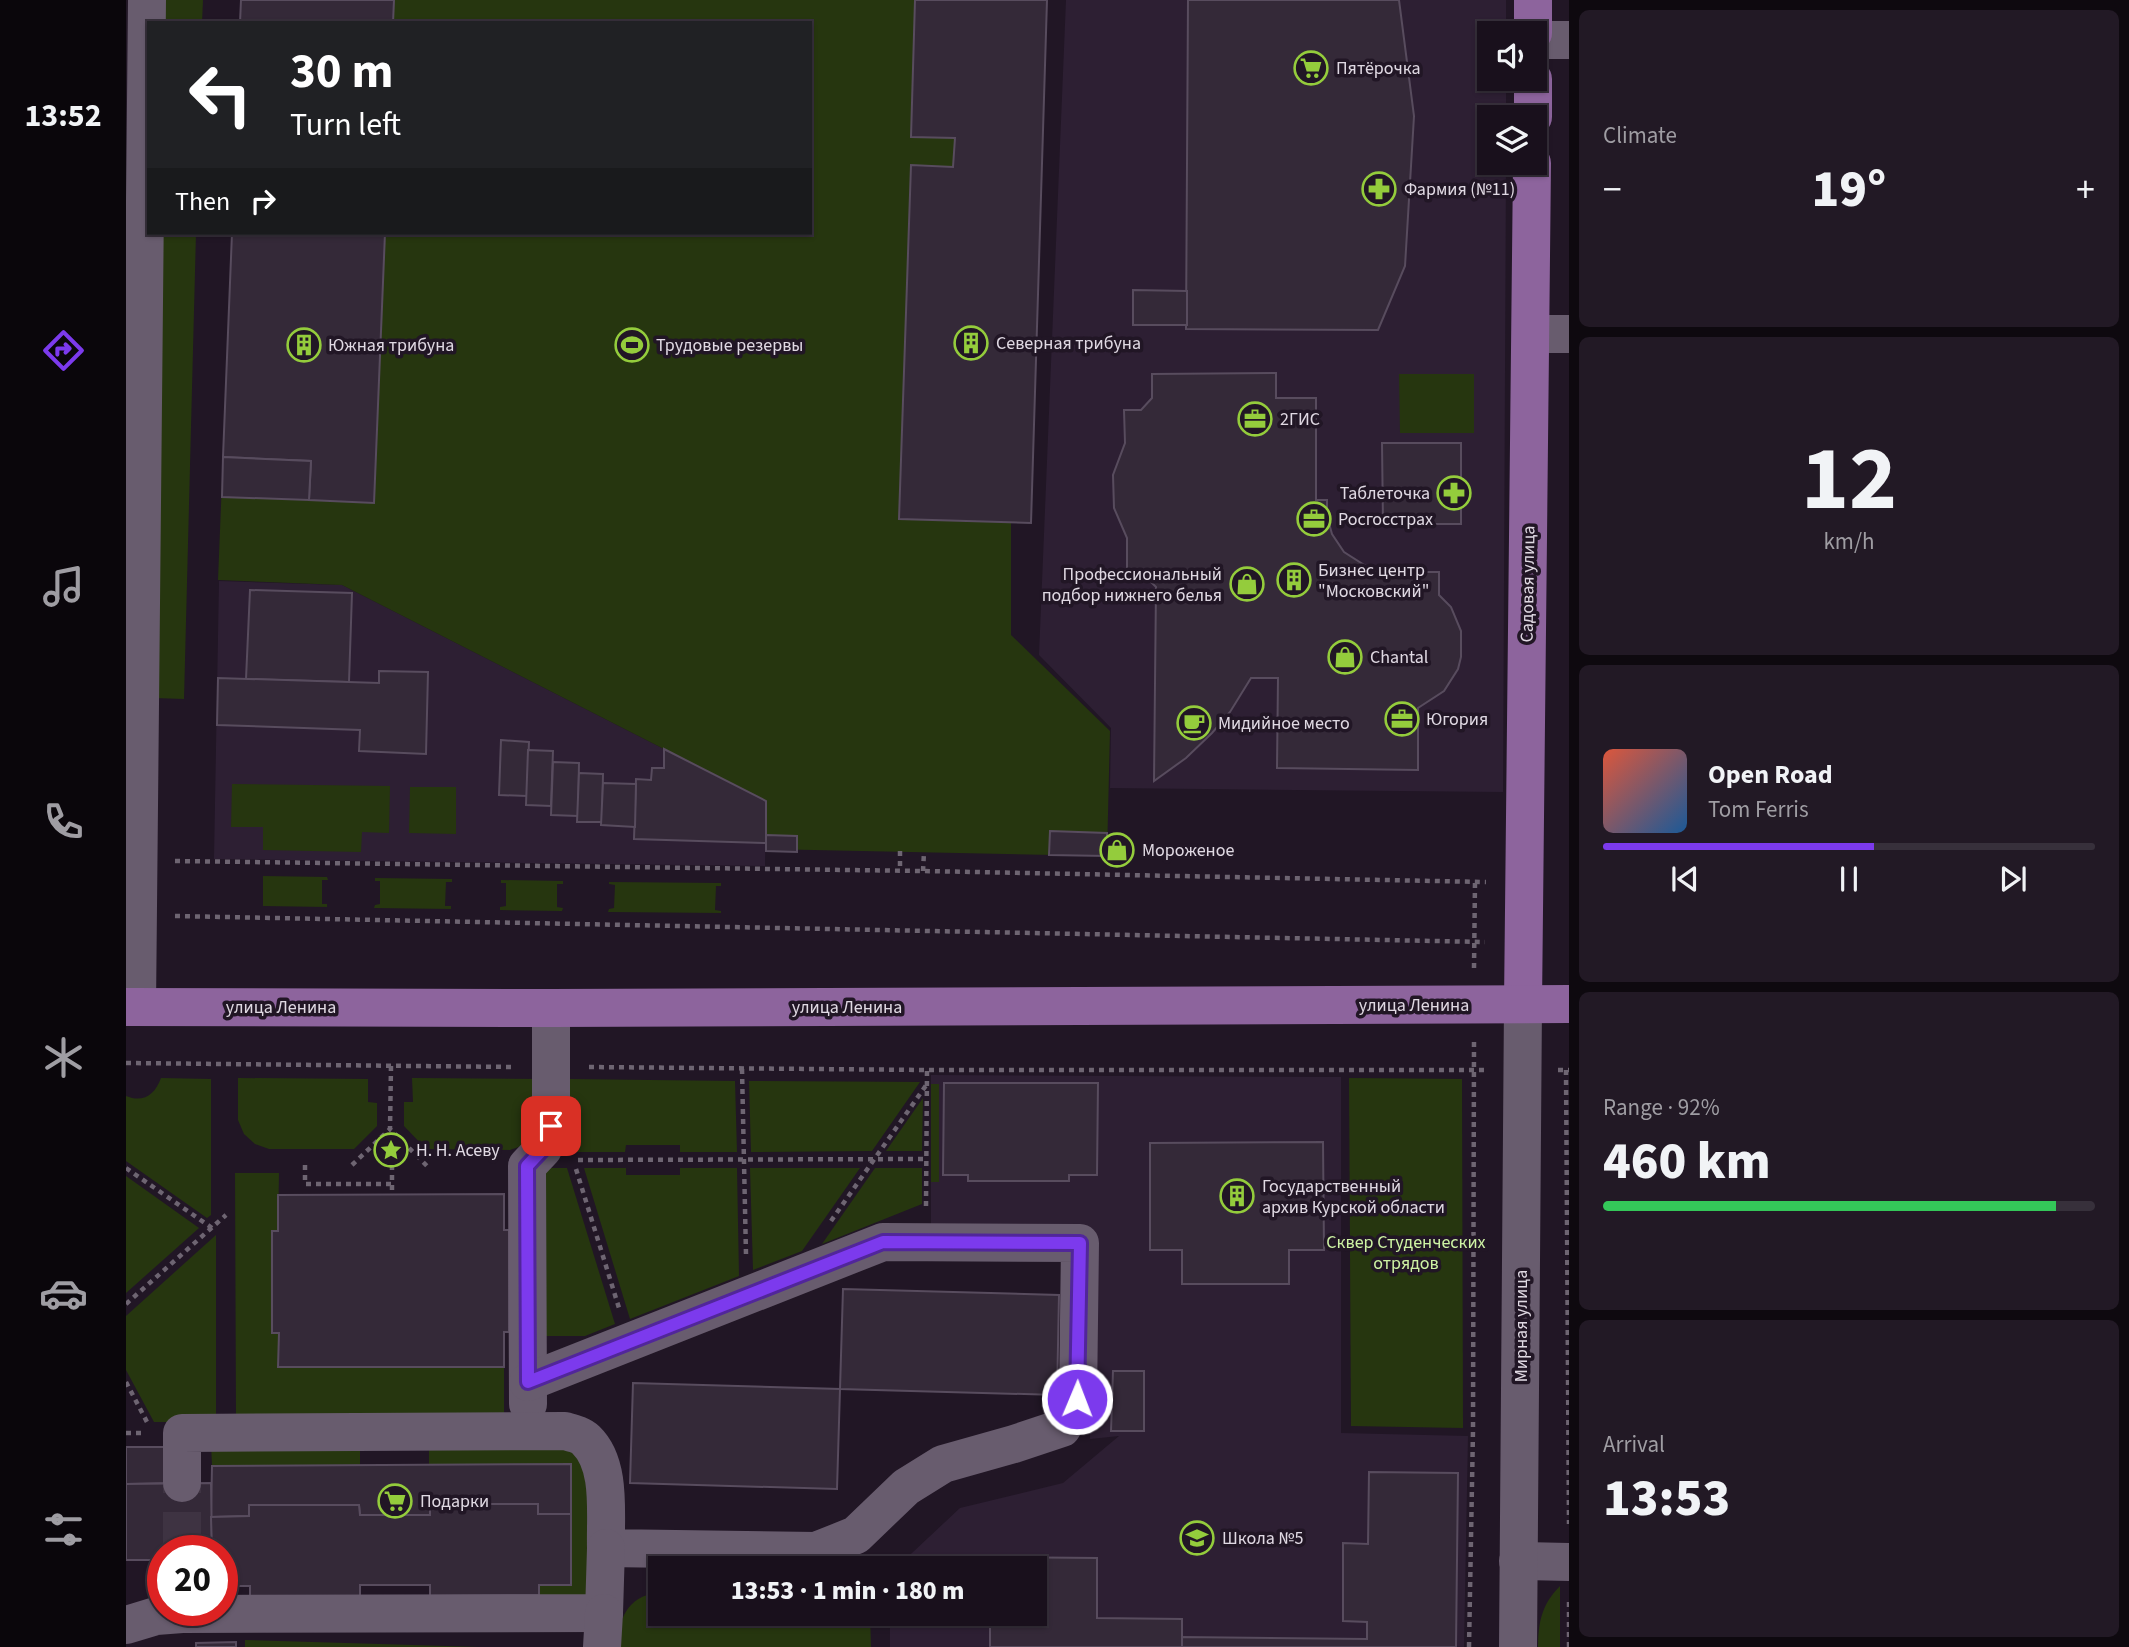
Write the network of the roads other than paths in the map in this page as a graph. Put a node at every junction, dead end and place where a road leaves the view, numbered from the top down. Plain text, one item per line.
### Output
1 (147, 0) edge
2 (1533, 0) edge
3 (1533, 21) edge
4 (1547, 40) edge
5 (1569, 40) edge
6 (1532, 175) edge
7 (1531, 334) junction
8 (1569, 334) edge
9 (1524, 1004) junction
10 (1569, 1004) edge
11 (131, 1007) edge
12 (551, 1008) junction
13 (528, 1382) junction
14 (529, 1430) junction
15 (182, 1483) tunnel mouth
16 (606, 1548) junction
17 (1518, 1561) junction
18 (1569, 1562) edge
19 (238, 1614) edge
20 (147, 1619) edge
21 (126, 1625) edge
22 (603, 1630) edge
23 (1518, 1647) edge

1 - 11 street
2 - 3 main road
4 - 5 street
6 - 7 main road, Садовая улица
7 - 8 street
7 - 9 main road, Садовая улица
9 - 10 main road, улица Ленина
9 - 12 main road, улица Ленина
9 - 17 street, Мирная улица
11 - 12 main road, улица Ленина
12 - 13 street
13 - 14 street
13 - 16 street
14 - 15 street
14 - 16 street
16 - 22 street
17 - 18 street
17 - 23 street, Мирная улица
19 - 22 street
20 - 21 street

